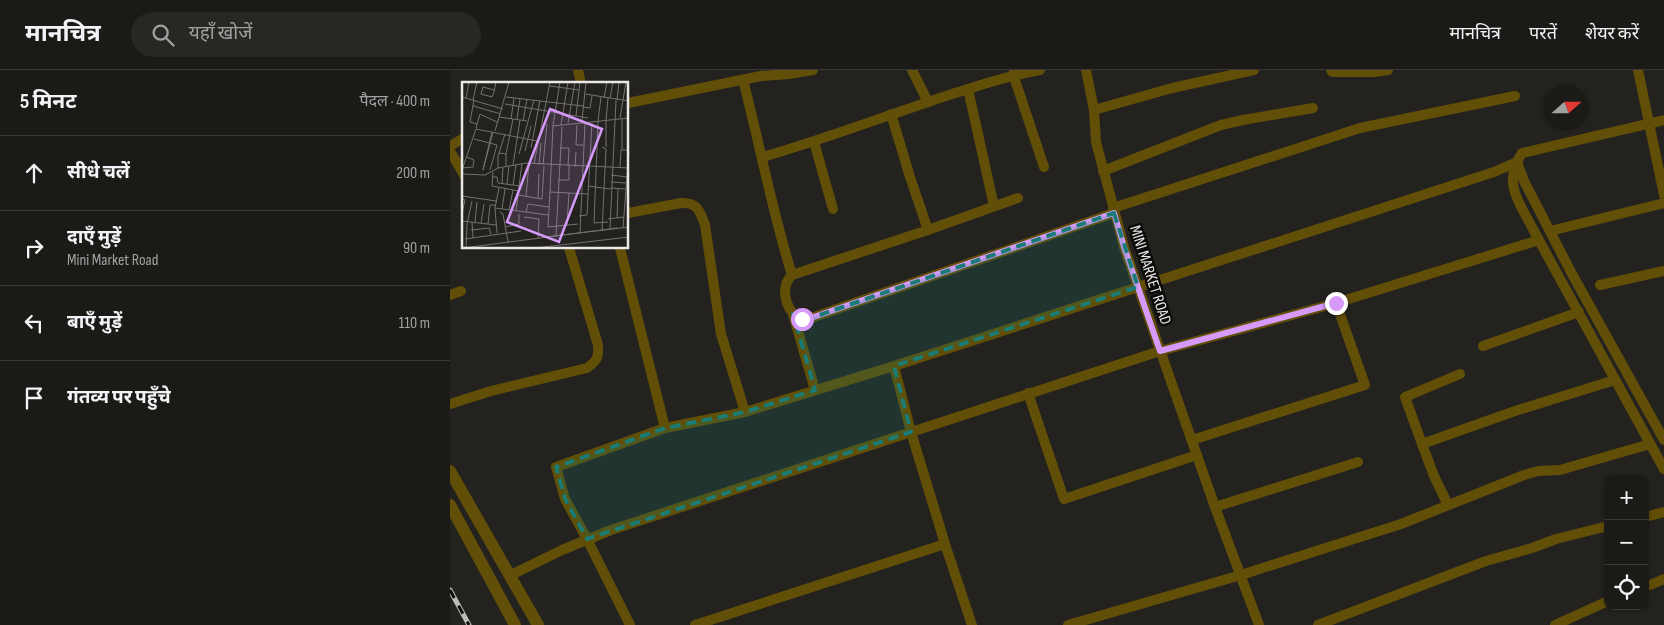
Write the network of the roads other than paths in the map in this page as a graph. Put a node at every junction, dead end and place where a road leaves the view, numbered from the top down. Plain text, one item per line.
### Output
1 (813, 70) edge
2 (912, 70) edge
3 (1040, 70) edge
4 (1086, 70) edge
5 (1254, 70) edge
6 (1331, 70) edge
7 (1388, 70) edge
8 (1638, 70) edge
9 (788, 72) edge
10 (1013, 74) junction
11 (743, 80) junction
12 (968, 89) junction
13 (1515, 96) dead end
14 (928, 102) junction
15 (629, 103) edge
16 (1313, 108) dead end
17 (1094, 110) junction
18 (891, 114) junction
19 (1664, 120) edge
20 (1649, 124) junction
21 (462, 139) edge
22 (814, 142) junction
23 (450, 146) edge
24 (450, 151) edge
25 (763, 157) junction
26 (1517, 162) junction
27 (1044, 166) dead end
28 (1103, 171) junction
29 (462, 172) edge
30 (1664, 195) edge
31 (1018, 198) dead end
32 (1664, 203) edge
33 (994, 206) junction
34 (832, 209) dead end
35 (1114, 211) junction
36 (629, 213) edge
37 (928, 230) junction
38 (1550, 231) junction
39 (1539, 240) junction
40 (569, 249) edge
41 (620, 249) edge
42 (1664, 271) edge
43 (792, 274) junction
44 (1600, 285) dead end
45 (1138, 287) junction
46 (461, 291) dead end
47 (450, 296) edge
48 (1336, 303) junction
49 (1578, 312) junction
50 (793, 314) junction
51 (1483, 346) dead end
52 (1160, 351) junction
53 (894, 366) junction
54 (1460, 374) dead end
55 (1616, 380) junction
56 (815, 390) junction
57 (1028, 394) junction
58 (450, 404) edge
59 (745, 412) junction
60 (665, 428) junction
61 (911, 432) junction
62 (1192, 440) junction
63 (1664, 440) edge
64 (1422, 444) junction
65 (1650, 444) junction
66 (1197, 455) junction
67 (1358, 462) dead end
68 (1664, 469) edge
69 (450, 471) edge
70 (450, 505) edge
71 (1448, 505) junction
72 (1216, 507) junction
73 (1664, 512) edge
74 (1649, 516) edge
75 (1604, 527) edge
76 (588, 539) junction
77 (945, 544) junction
78 (511, 575) junction
79 (1241, 575) junction
80 (1664, 579) edge
81 (1649, 585) edge
82 (1604, 603) edge
83 (515, 625) edge
84 (538, 625) edge
85 (630, 625) edge
86 (695, 625) edge
87 (972, 625) edge
88 (1068, 625) edge
89 (1259, 625) edge
90 (1318, 625) edge
91 (1555, 625) edge

1 - 9 street
2 - 14 street
3 - 10 street
4 - 17 street, MINI MARKET ROAD
5 - 17 street
6 - 7 street
8 - 20 street
9 - 11 street
10 - 12 street
10 - 27 street
11 - 15 street
11 - 25 street
12 - 14 street
12 - 33 street
13 - 35 street
14 - 18 street
16 - 28 street
17 - 28 street, MINI MARKET ROAD
18 - 22 street
18 - 37 street
19 - 20 street
20 - 26 street
20 - 30 street
21 - 23 street
22 - 25 street
22 - 34 street
24 - 29 street
25 - 43 street
26 - 38 street
26 - 39 street
26 - 45 street
28 - 35 street, MINI MARKET ROAD
31 - 33 street
32 - 38 street
33 - 37 street
35 - 45 street, MINI MARKET ROAD
35 - 50 street
36 - 59 street
37 - 43 street
38 - 63 street
39 - 48 street
39 - 49 street
40 - 58 street
41 - 60 street
42 - 44 street
43 - 50 street
45 - 52 street, MINI MARKET ROAD
45 - 53 street
46 - 47 street
48 - 52 street
48 - 62 street
49 - 51 street
49 - 55 street
50 - 56 street
52 - 57 street
52 - 62 street, MINI MARKET ROAD
53 - 56 street
53 - 61 street
54 - 64 street
55 - 64 street
55 - 65 street
56 - 59 street
57 - 61 street
57 - 66 street
59 - 60 street
60 - 76 street
61 - 76 street
61 - 77 street
62 - 66 street, MINI MARKET ROAD
64 - 71 street
65 - 68 street
65 - 71 street
66 - 72 street, MINI MARKET ROAD
67 - 72 street
69 - 78 street
70 - 83 street
71 - 79 street
72 - 79 street, MINI MARKET ROAD
73 - 74 street
75 - 90 street
76 - 78 street
76 - 85 street
77 - 86 street
77 - 87 street
78 - 84 street
79 - 88 street
79 - 89 street, MINI MARKET ROAD
80 - 81 street
82 - 91 street

